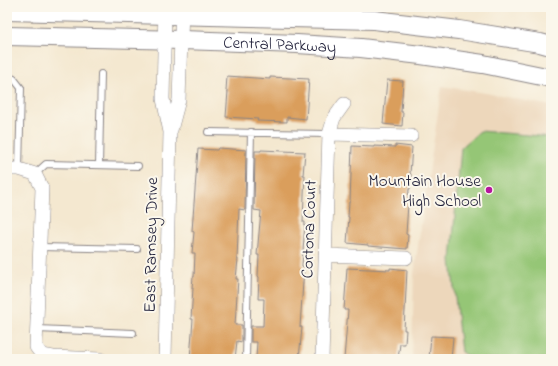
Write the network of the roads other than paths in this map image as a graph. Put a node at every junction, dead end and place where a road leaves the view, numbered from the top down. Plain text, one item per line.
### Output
1 (7, 11) edge
2 (174, 11) edge
3 (7, 36) edge
4 (173, 40) junction
5 (551, 46) edge
6 (101, 74) dead end
7 (7, 76) edge
8 (551, 78) edge
9 (344, 104) dead end
10 (208, 132) dead end
11 (251, 132) junction
12 (329, 134) junction
13 (412, 136) dead end
14 (99, 165) junction
15 (138, 166) dead end
16 (13, 169) edge
17 (35, 174) junction
18 (40, 247) junction
19 (137, 249) dead end
20 (325, 255) junction
21 (406, 258) dead end
22 (37, 329) junction
23 (133, 333) dead end
24 (42, 357) edge
25 (100, 359) edge
26 (165, 359) edge
27 (246, 359) edge
28 (322, 359) edge

1 - 2 main road, Central Parkway
2 - 4 street, East Ramsey Drive
2 - 5 main road, Central Parkway
3 - 4 main road, Central Parkway
4 - 8 main road, Central Parkway
4 - 26 street, East Ramsey Drive
6 - 14 lane
7 - 16 lane
9 - 12 street, Cortona Court
10 - 11 lane
11 - 12 lane
11 - 27 lane
12 - 13 street
12 - 20 street, Cortona Court
14 - 15 lane
14 - 17 lane
16 - 17 street
17 - 18 street
18 - 19 lane
18 - 22 street
20 - 21 street
20 - 28 street, Cortona Court
22 - 23 lane
22 - 24 street
24 - 25 street

